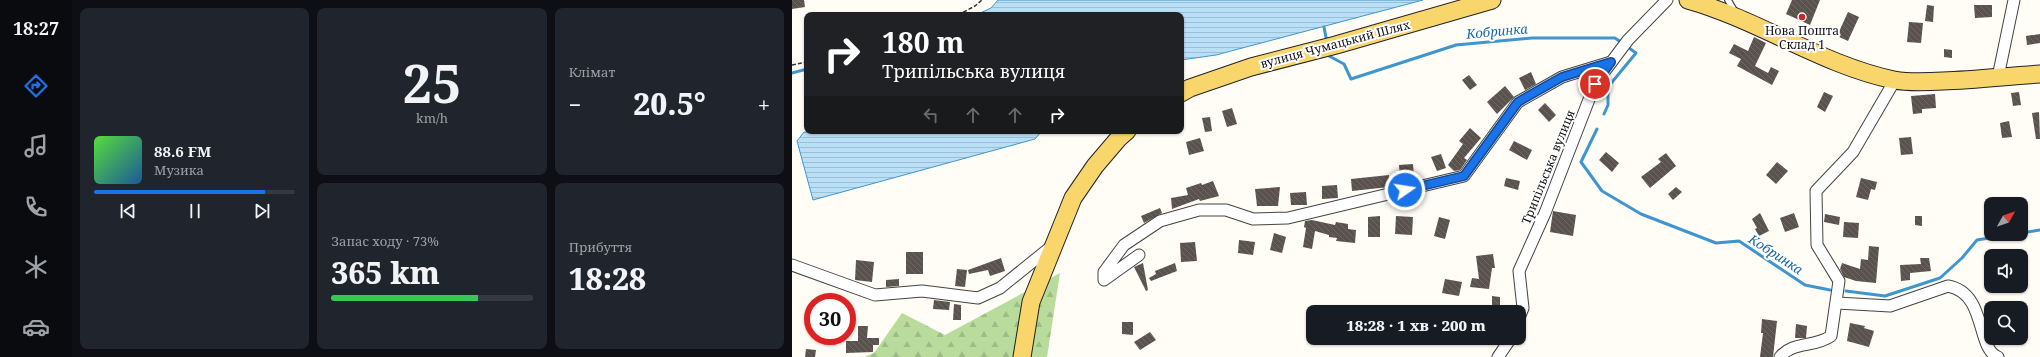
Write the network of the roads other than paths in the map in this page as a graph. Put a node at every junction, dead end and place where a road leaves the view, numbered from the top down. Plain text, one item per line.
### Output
1 (1492, 0) edge
2 (1667, 0) edge
3 (1688, 0) edge
4 (1728, 0) edge
5 (2014, 0) edge
6 (1738, 18) junction
7 (1611, 62) junction
8 (2040, 74) edge
9 (1998, 77) junction
10 (1895, 80) junction
11 (1184, 91) edge
12 (1124, 134) edge
13 (1054, 244) junction
14 (1139, 255) dead end
15 (792, 265) edge
16 (1836, 303) junction
17 (1523, 305) edge
18 (1506, 345) edge
19 (1022, 357) edge
20 (1498, 357) edge
21 (1780, 357) edge
22 (1998, 357) edge

1 - 11 main road, вулиця Чумацький Шлях
2 - 7 street, Трипільська вулиця
3 - 6 main road
4 - 6 lane
5 - 9 street
6 - 10 main road
7 - 14 street
7 - 17 street, Трипільська вулиця
8 - 9 main road
9 - 10 main road
10 - 16 street
12 - 13 main road
13 - 15 street
13 - 19 main road
16 - 21 street
16 - 22 street
18 - 20 street

